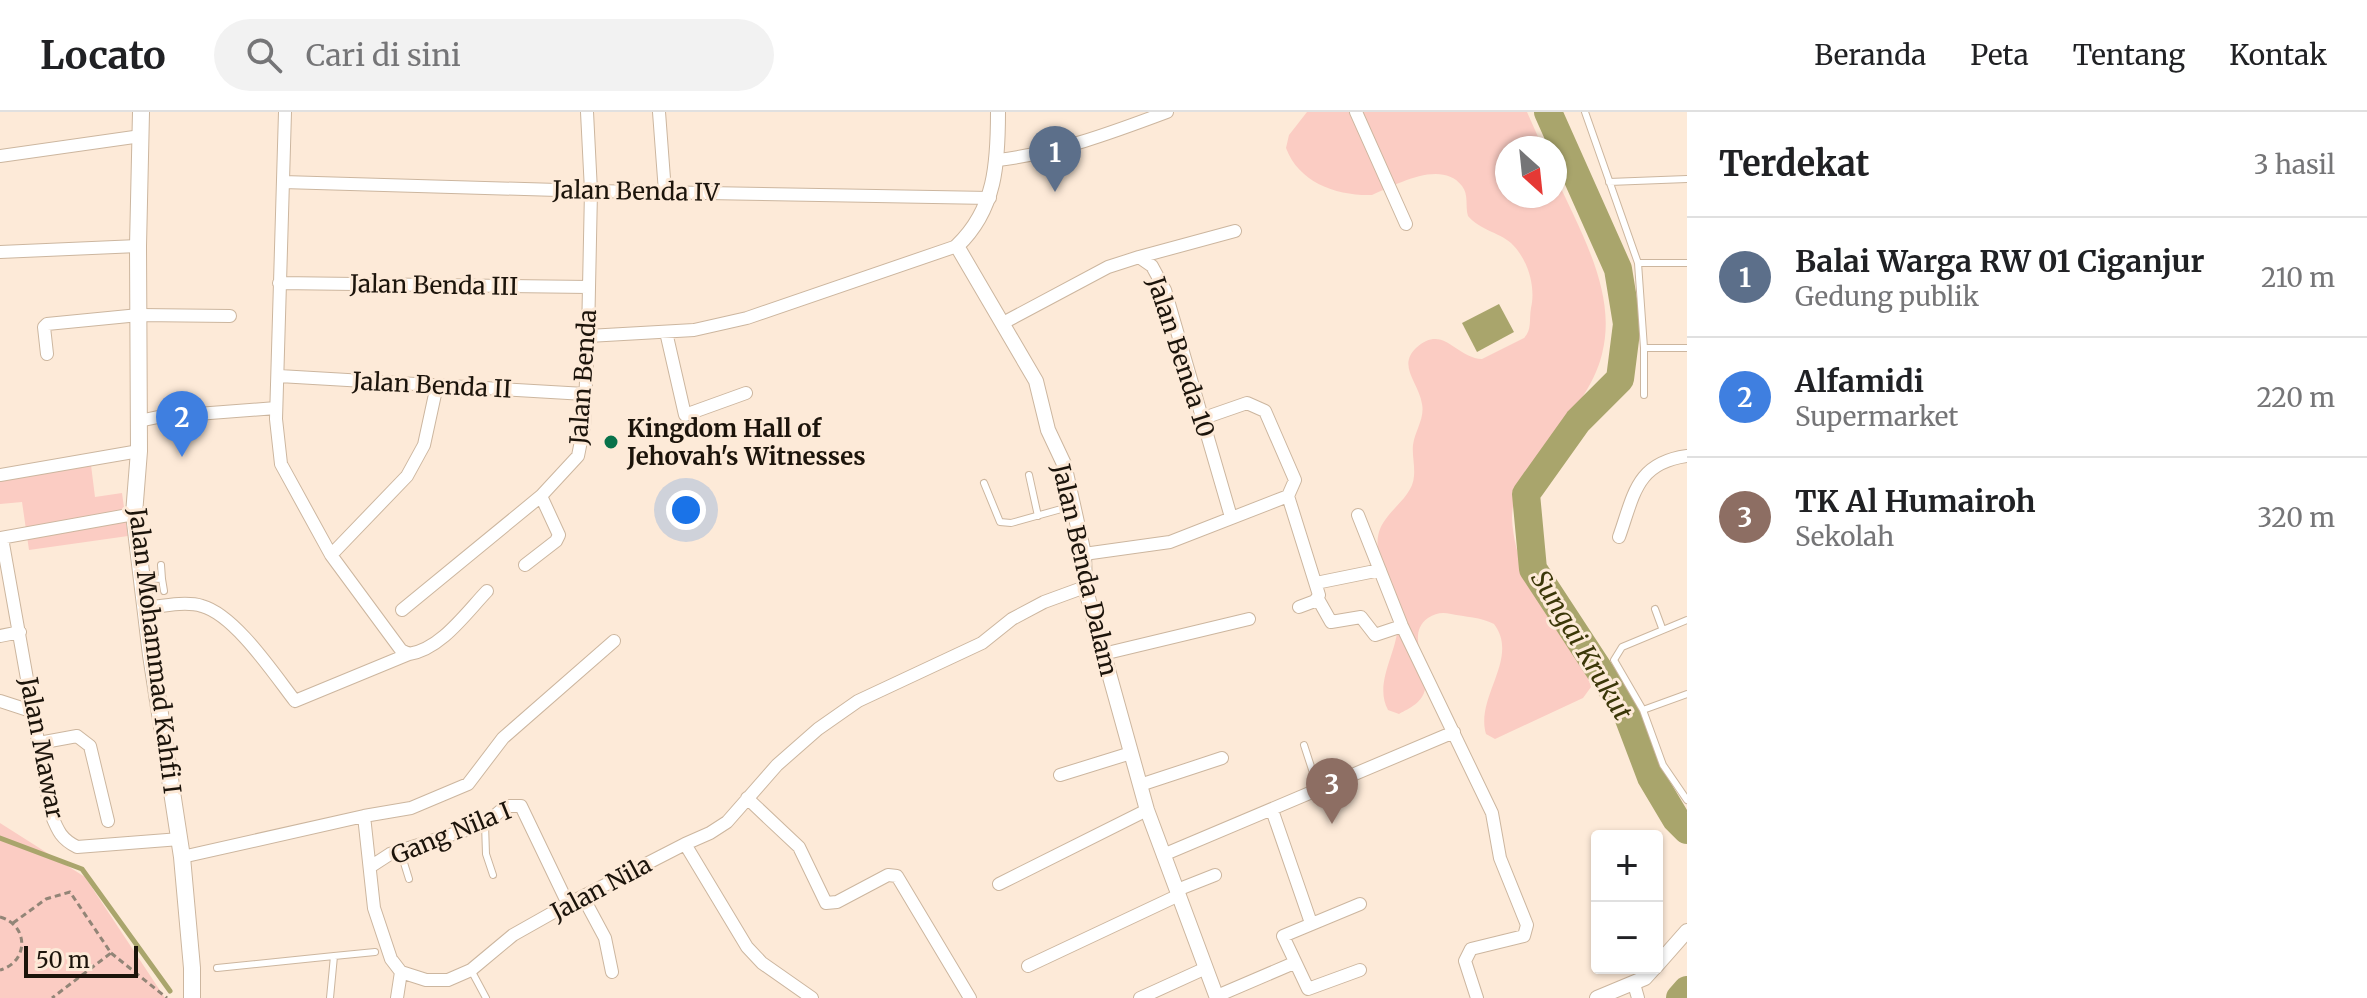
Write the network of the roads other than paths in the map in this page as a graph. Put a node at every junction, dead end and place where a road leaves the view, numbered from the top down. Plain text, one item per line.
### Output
1 (141, 112) edge
2 (285, 112) edge
3 (587, 112) edge
4 (659, 112) edge
5 (998, 112) edge
6 (1167, 112) edge
7 (1356, 112) edge
8 (1585, 112) edge
9 (141, 136) junction
10 (0, 156) edge
11 (998, 160) junction
12 (1687, 179) edge
13 (283, 182) junction
14 (1609, 182) junction
15 (591, 191) junction
16 (665, 192) junction
17 (990, 198) junction
18 (1406, 224) dead end
19 (1235, 231) dead end
20 (138, 246) junction
21 (957, 246) junction
22 (0, 252) edge
23 (1139, 257) junction
24 (1638, 263) junction
25 (1687, 263) edge
26 (279, 283) junction
27 (589, 287) junction
28 (139, 315) junction
29 (230, 316) dead end
30 (1003, 323) junction
31 (666, 332) junction
32 (588, 336) junction
33 (1644, 348) junction
34 (1687, 348) edge
35 (47, 354) dead end
36 (279, 376) junction
37 (437, 385) junction
38 (746, 393) dead end
39 (585, 394) junction
40 (1644, 395) dead end
41 (276, 408) junction
42 (1201, 419) junction
43 (139, 421) junction
44 (139, 451) junction
45 (1687, 456) edge
46 (0, 475) edge
47 (1029, 475) dead end
48 (984, 483) dead end
49 (541, 496) junction
50 (1288, 496) junction
51 (1072, 506) junction
52 (134, 514) junction
53 (1358, 515) dead end
54 (1038, 516) junction
55 (1231, 517) junction
56 (1619, 537) dead end
57 (1, 538) edge
58 (1084, 554) junction
59 (331, 555) junction
60 (161, 565) dead end
61 (525, 565) dead end
62 (1380, 570) junction
63 (142, 578) junction
64 (162, 579) junction
65 (1316, 583) junction
66 (1085, 587) junction
67 (164, 591) dead end
68 (487, 591) dead end
69 (1318, 599) junction
70 (1299, 607) dead end
71 (146, 608) junction
72 (1655, 609) dead end
73 (402, 610) dead end
74 (1249, 619) dead end
75 (1687, 620) edge
76 (1402, 626) junction
77 (1662, 628) junction
78 (20, 632) junction
79 (0, 636) edge
80 (614, 641) dead end
81 (409, 654) junction
82 (1103, 654) junction
83 (1687, 694) edge
84 (0, 701) edge
85 (1643, 710) junction
86 (34, 712) junction
87 (1454, 732) junction
88 (39, 743) junction
89 (1304, 745) dead end
90 (1131, 753) junction
91 (1222, 758) dead end
92 (1060, 775) dead end
93 (1140, 785) junction
94 (1319, 791) junction
95 (747, 798) junction
96 (1687, 800) edge
97 (1147, 810) junction
98 (1272, 810) junction
99 (364, 816) junction
100 (108, 821) dead end
101 (485, 824) junction
102 (180, 839) junction
103 (685, 844) junction
104 (400, 850) junction
105 (1163, 855) junction
106 (182, 857) junction
107 (370, 867) junction
108 (493, 875) dead end
109 (1215, 875) dead end
110 (409, 879) dead end
111 (999, 884) dead end
112 (1178, 892) junction
113 (583, 897) junction
114 (568, 904) junction
115 (1360, 904) dead end
116 (1311, 923) junction
117 (1687, 931) edge
118 (375, 952) dead end
119 (334, 956) junction
120 (1663, 958) edge
121 (1294, 963) junction
122 (1028, 966) dead end
123 (217, 968) dead end
124 (1206, 968) junction
125 (471, 970) junction
126 (1360, 970) dead end
127 (401, 972) junction
128 (612, 972) dead end
129 (1649, 974) edge
130 (1636, 991) edge
131 (1217, 997) edge
132 (192, 998) edge
133 (330, 998) edge
134 (397, 998) edge
135 (486, 998) edge
136 (812, 998) edge
137 (970, 998) edge
138 (1140, 998) edge
139 (1477, 998) edge
140 (1597, 998) edge

1 - 9 main road, Jalan Mohammad Kahfi I
2 - 13 street
3 - 15 street, Jalan Benda
4 - 16 street
5 - 11 street
6 - 11 street
7 - 18 street
8 - 14 lane
9 - 10 street
9 - 20 main road, Jalan Mohammad Kahfi I
11 - 17 street
12 - 14 lane
13 - 15 street, Jalan Benda IV
13 - 26 street
14 - 24 lane
15 - 16 street, Jalan Benda IV
15 - 27 street, Jalan Benda
16 - 17 street, Jalan Benda IV
17 - 21 street
19 - 23 street
20 - 22 street
20 - 28 main road, Jalan Mohammad Kahfi I
21 - 30 street, Jalan Benda Dalam
21 - 31 street
23 - 30 street, Jalan Benda 10
23 - 42 street, Jalan Benda 10
24 - 25 lane
24 - 33 lane
26 - 27 street, Jalan Benda III
26 - 36 street
27 - 32 street, Jalan Benda
28 - 29 street
28 - 35 street
28 - 43 main road, Jalan Mohammad Kahfi I
30 - 51 street, Jalan Benda Dalam
31 - 32 street
31 - 38 street
32 - 39 street, Jalan Benda
33 - 34 lane
33 - 40 lane
36 - 37 street, Jalan Benda II
36 - 41 street
37 - 39 street, Jalan Benda II
37 - 59 street
39 - 49 street, Jalan Benda
41 - 43 street
41 - 59 street
42 - 50 street
42 - 55 street, Jalan Benda 10
43 - 44 main road, Jalan Mohammad Kahfi I
44 - 46 street
44 - 52 main road, Jalan Mohammad Kahfi I
45 - 56 street
47 - 54 lane
48 - 54 lane
49 - 61 street
49 - 73 street, Jalan Benda
50 - 55 street
50 - 65 street
51 - 54 lane
51 - 58 street, Jalan Benda Dalam
52 - 57 street
52 - 63 main road, Jalan Mohammad Kahfi I
53 - 62 street
55 - 58 street
57 - 78 street, Jalan Mawar
58 - 66 street, Jalan Benda Dalam
59 - 81 street
60 - 64 lane
62 - 65 street
62 - 76 street
63 - 64 lane
63 - 71 main road, Jalan Mohammad Kahfi I
64 - 67 lane
65 - 69 street
66 - 82 street, Jalan Benda Dalam
66 - 95 street, Jalan Nila
68 - 81 street
69 - 70 street
69 - 76 street
71 - 81 street
71 - 102 main road, Jalan Mohammad Kahfi I
72 - 77 lane
74 - 82 street
75 - 77 lane
76 - 87 street
77 - 85 lane
78 - 79 street
78 - 86 street, Jalan Mawar
80 - 99 street
82 - 90 street, Jalan Benda Dalam
83 - 85 lane
84 - 86 street
85 - 96 lane
86 - 88 street, Jalan Mawar
87 - 94 street
87 - 139 street
88 - 100 street
88 - 102 street, Jalan Mawar
89 - 94 lane
90 - 92 street
90 - 93 street, Jalan Benda Dalam
91 - 93 street
93 - 97 street, Jalan Benda Dalam
94 - 98 street
95 - 103 street, Jalan Nila
95 - 137 street
97 - 105 street, Jalan Benda Dalam
97 - 111 street
98 - 105 street
98 - 116 street
99 - 106 street
99 - 107 street
101 - 104 street, Gang Nila I
101 - 108 lane
101 - 114 street, Gang Nila I
102 - 106 main road, Jalan Mohammad Kahfi I
103 - 113 street, Jalan Nila
103 - 136 street
104 - 107 street, Gang Nila I
104 - 110 lane
105 - 112 street, Jalan Benda Dalam
106 - 132 main road, Jalan Mohammad Kahfi I
107 - 127 street
109 - 112 street
112 - 122 street
112 - 124 street, Jalan Benda Dalam
113 - 114 street, Jalan Nila
113 - 128 street
114 - 125 street, Jalan Nila
115 - 116 street
116 - 121 street
117 - 120 street
118 - 119 lane
119 - 123 lane
119 - 133 lane
121 - 126 street
121 - 131 street
124 - 131 street, Jalan Benda Dalam
124 - 138 street
125 - 127 street, Jalan Nila
125 - 135 lane
127 - 134 street
129 - 130 street
130 - 140 street

